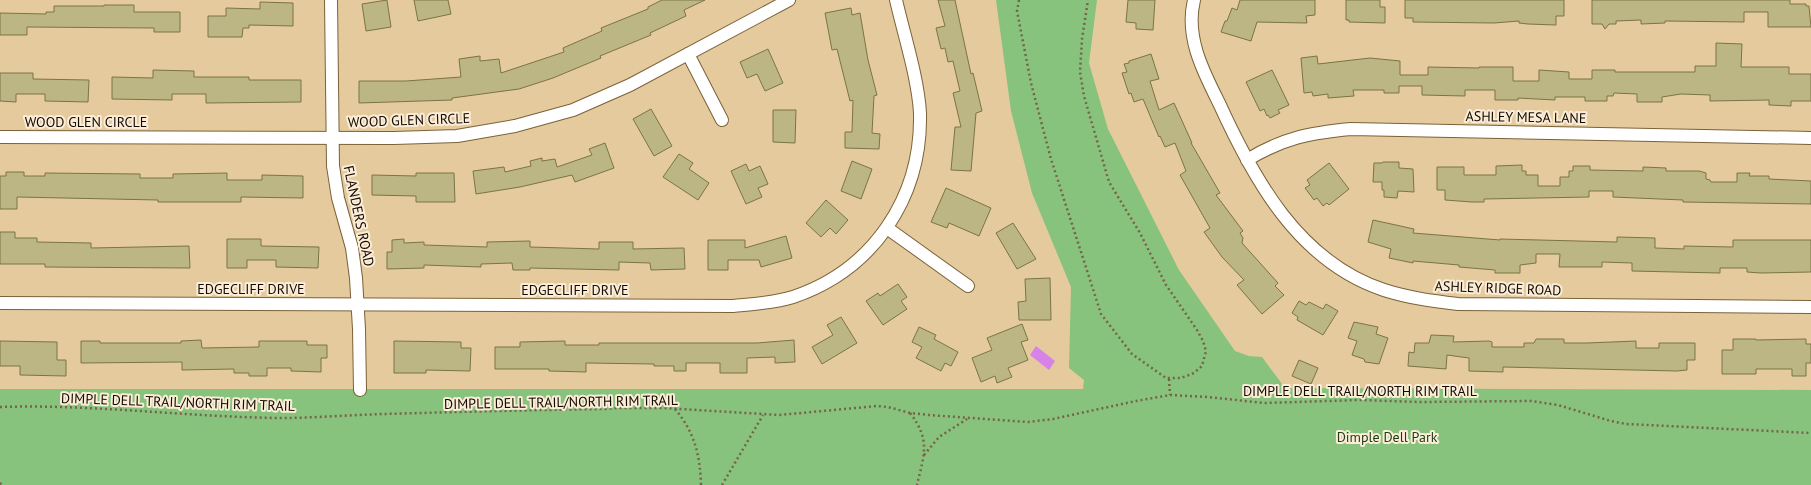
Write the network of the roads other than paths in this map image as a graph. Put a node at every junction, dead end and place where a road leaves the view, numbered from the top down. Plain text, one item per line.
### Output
1 (331, 0) edge
2 (790, 0) edge
3 (896, 0) edge
4 (1194, 0) edge
5 (688, 54) junction
6 (722, 120) dead end
7 (0, 137) edge
8 (332, 138) junction
9 (1811, 138) edge
10 (1247, 160) junction
11 (887, 228) junction
12 (968, 286) dead end
13 (0, 303) edge
14 (358, 304) junction
15 (1811, 307) edge
16 (360, 390) dead end

1 - 8 street, FLANDERS ROAD
2 - 5 street, WOOD GLEN CIRCLE
3 - 11 street, EDGECLIFF DRIVE
4 - 10 street, ASHLEY RIDGE ROAD
5 - 6 street
5 - 8 street, WOOD GLEN CIRCLE
7 - 8 street, WOOD GLEN CIRCLE
8 - 14 street, FLANDERS ROAD
9 - 10 street, ASHLEY MESA LANE
10 - 15 street, ASHLEY RIDGE ROAD
11 - 12 street
11 - 14 street, EDGECLIFF DRIVE
13 - 14 street, EDGECLIFF DRIVE
14 - 16 street, FLANDERS ROAD

